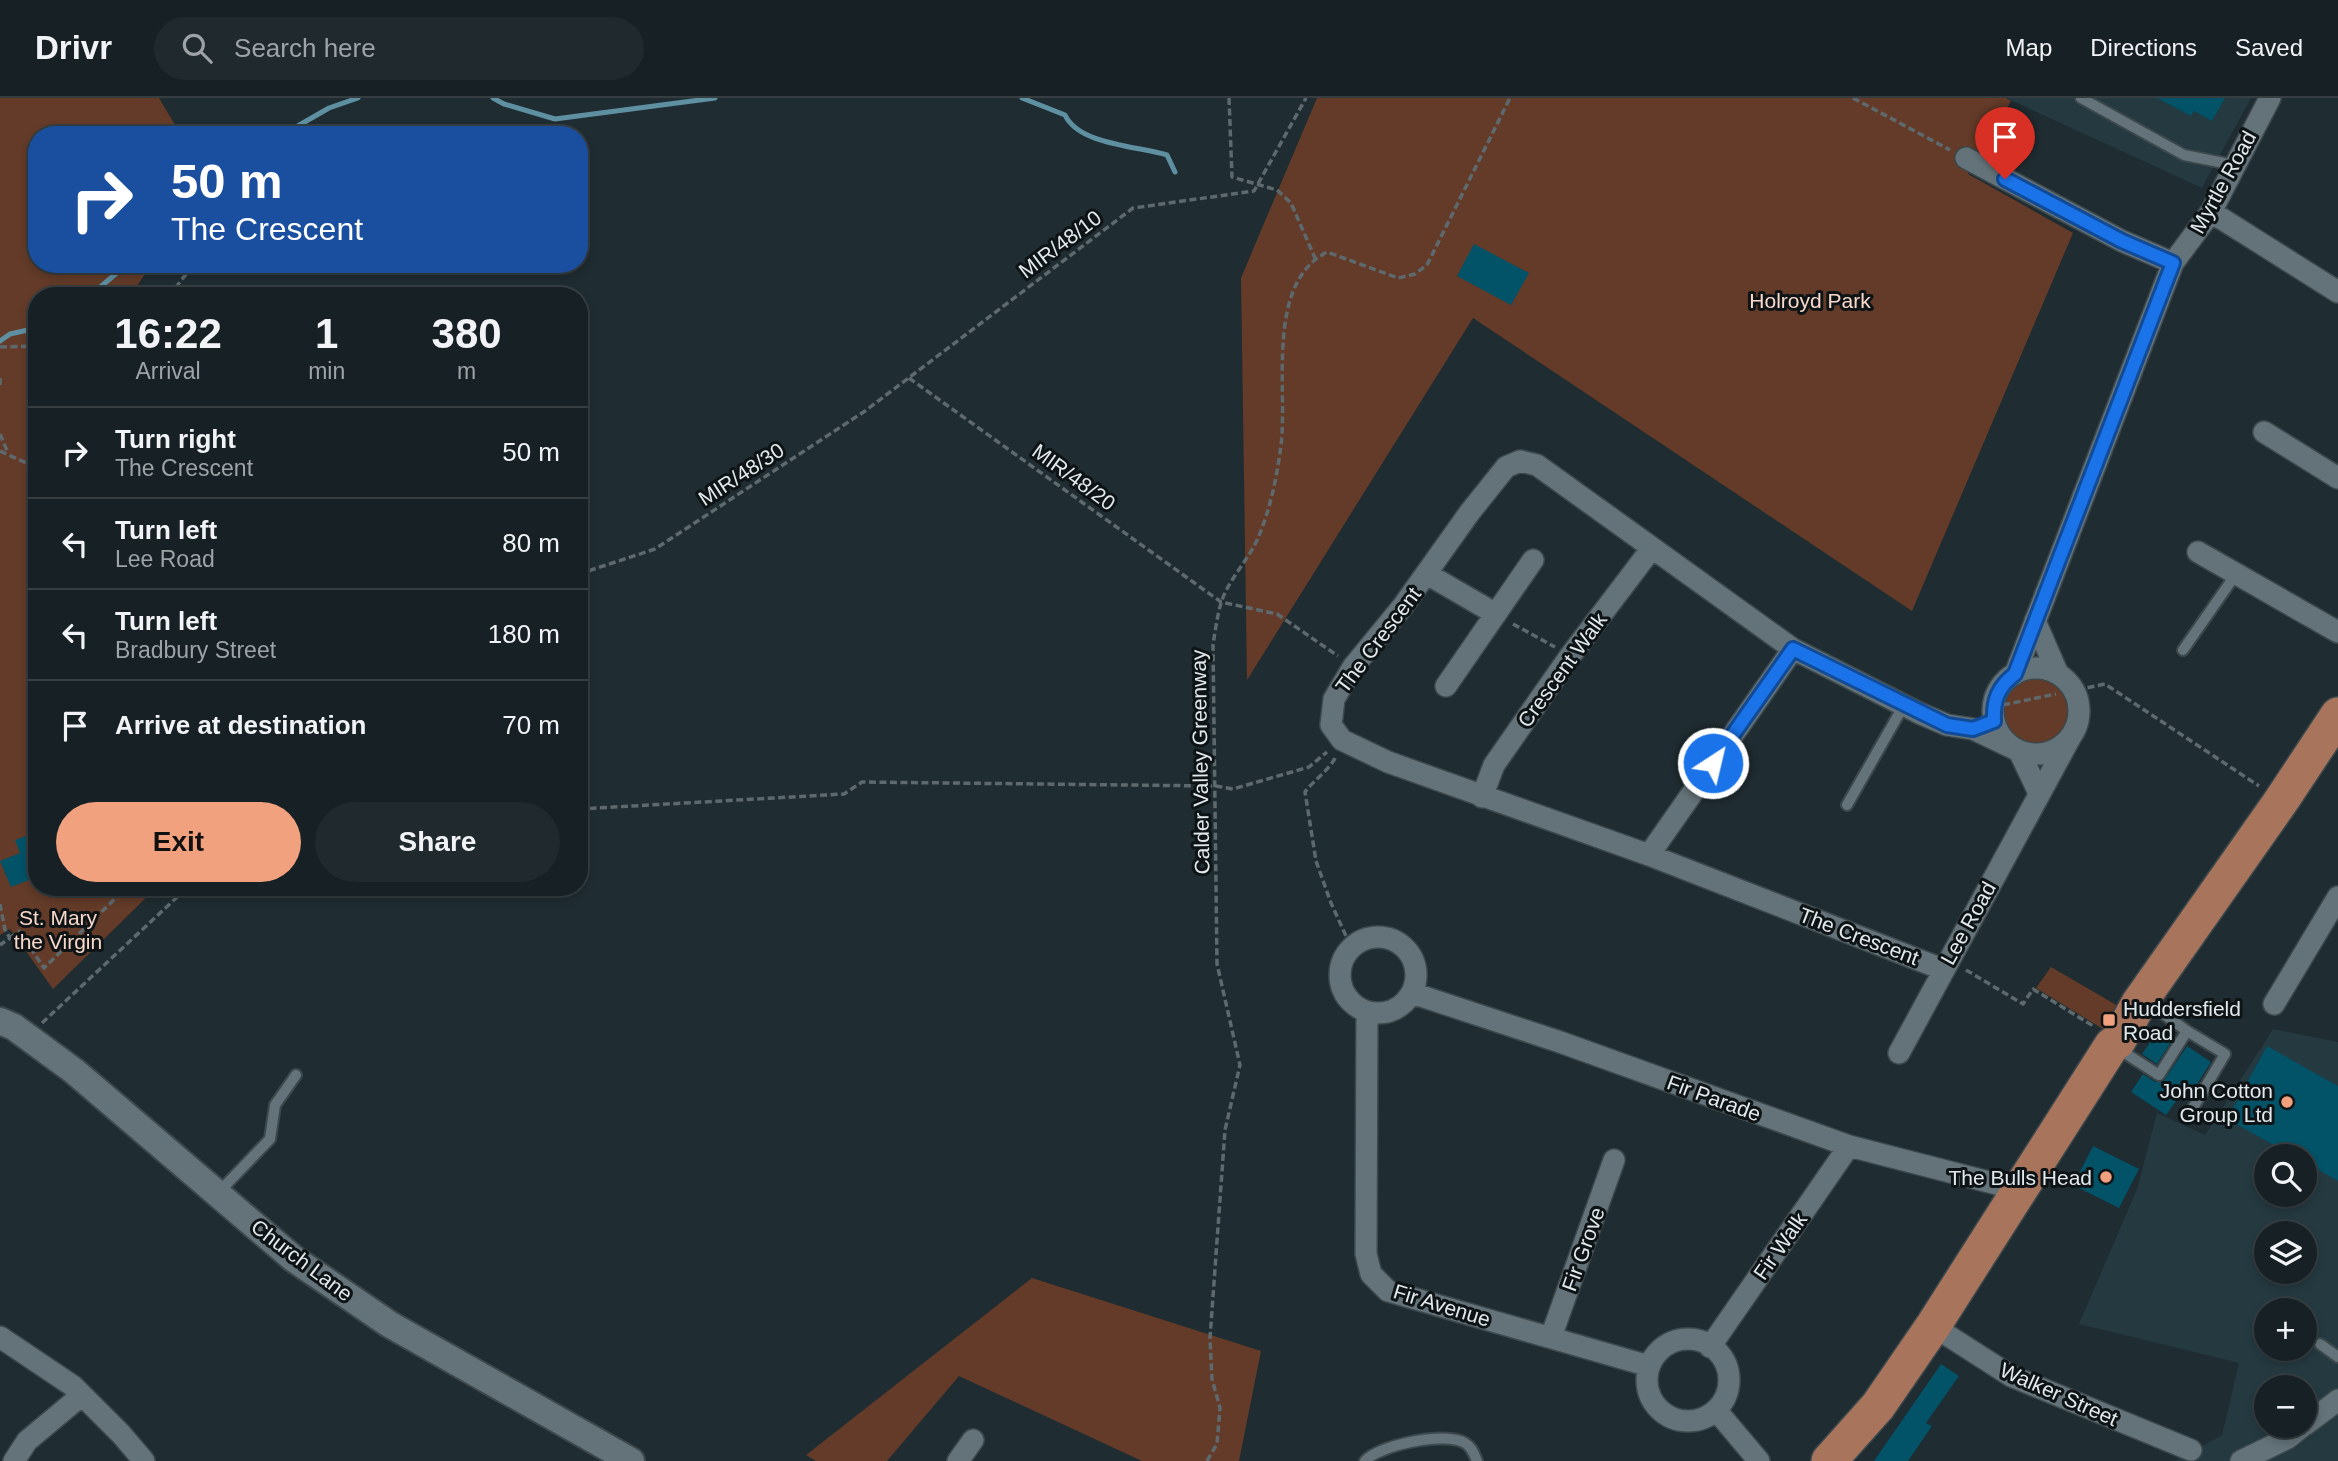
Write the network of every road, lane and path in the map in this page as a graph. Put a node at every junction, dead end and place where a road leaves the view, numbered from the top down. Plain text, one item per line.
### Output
1 (1229, 98) edge
2 (1306, 98) edge
3 (1510, 98) edge
4 (1853, 98) edge
5 (2081, 98) edge
6 (2270, 98) edge
7 (1966, 158) joint
8 (2233, 168) junction
9 (1258, 184) junction
10 (2211, 212) junction
11 (1315, 258) junction
12 (2173, 263) junction
13 (187, 273) edge
14 (176, 287) edge
15 (2338, 292) edge
16 (28, 346) edge
17 (0, 347) edge
18 (909, 378) junction
19 (0, 379) edge
20 (0, 387) edge
21 (2264, 432) dead end
22 (0, 434) edge
23 (0, 451) edge
24 (9, 455) junction
25 (28, 464) edge
26 (2338, 478) edge
27 (1653, 548) junction
28 (2198, 552) dead end
29 (1533, 560) dead end
30 (588, 571) edge
31 (1427, 574) junction
32 (2236, 574) junction
33 (1221, 602) junction
34 (1496, 614) junction
35 (2035, 621) junction
36 (2338, 632) edge
37 (1793, 649) junction
38 (2183, 650) dead end
39 (1570, 656) junction
40 (1353, 667) junction
41 (2015, 674) junction
42 (2057, 674) junction
43 (1446, 686) dead end
44 (2074, 690) junction
45 (1904, 705) junction
46 (1994, 714) junction
47 (2334, 727) edge
48 (1973, 729) junction
49 (2070, 738) junction
50 (1342, 740) junction
51 (2019, 751) junction
52 (1216, 786) junction
53 (2039, 793) junction
54 (1482, 797) junction
55 (2281, 801) junction
56 (1847, 805) dead end
57 (588, 808) edge
58 (1650, 855) junction
59 (118, 896) edge
60 (178, 896) edge
61 (2338, 897) edge
62 (0, 904) edge
63 (10, 937) junction
64 (0, 945) edge
65 (1351, 947) junction
66 (1945, 964) junction
67 (1412, 993) junction
68 (2142, 999) junction
69 (2274, 1004) dead end
70 (1367, 1012) junction
71 (0, 1021) edge
72 (2187, 1031) junction
73 (27, 1036) junction
74 (2115, 1043) junction
75 (1899, 1053) dead end
76 (296, 1075) dead end
77 (2193, 1108) dead end
78 (1849, 1146) junction
79 (1614, 1160) dead end
80 (2020, 1190) junction
81 (217, 1194) junction
82 (1933, 1326) junction
83 (0, 1337) edge
84 (1551, 1337) junction
85 (2320, 1344) dead end
86 (1710, 1346) junction
87 (2338, 1357) edge
88 (1649, 1366) junction
89 (82, 1395) junction
90 (2338, 1400) edge
91 (1716, 1410) junction
92 (2317, 1416) edge
93 (2288, 1438) edge
94 (973, 1440) dead end
95 (2191, 1450) dead end
96 (13, 1461) edge
97 (144, 1461) edge
98 (632, 1461) edge
99 (958, 1461) edge
100 (1207, 1461) edge
101 (1365, 1461) edge
102 (1477, 1461) edge
103 (1759, 1461) edge
104 (1829, 1461) edge
105 (2241, 1461) edge

1 - 9 path
2 - 9 path
3 - 11 path
4 - 7 path
5 - 8 lane
6 - 8 street, Myrtle Road
7 - 12 street
8 - 10 street, Myrtle Road
9 - 11 path
9 - 18 path, MIR/48/10
10 - 12 street, Myrtle Road
10 - 15 street
11 - 33 path, Calder Valley Greenway
12 - 35 street
13 - 14 path
16 - 17 path
18 - 30 path, MIR/48/30
18 - 33 path, MIR/48/20
19 - 20 path
21 - 26 street
22 - 24 path
23 - 24 path
24 - 25 path
27 - 31 street, The Crescent
27 - 37 street, The Crescent
27 - 39 street, Crescent Walk
28 - 32 street
29 - 34 street
31 - 34 street
31 - 40 street, The Crescent
32 - 36 street
32 - 38 lane
33 - 40 path
33 - 52 path, Calder Valley Greenway
34 - 39 path
34 - 43 street
35 - 41 street
35 - 42 street
37 - 45 street, The Crescent
37 - 58 street
39 - 54 street, Crescent Walk
40 - 50 street, The Crescent
41 - 42 street
41 - 46 street
42 - 44 street
44 - 46 path
44 - 49 street, Lee Road
44 - 55 path
45 - 48 street, The Crescent
45 - 56 lane
46 - 48 street
46 - 51 street
47 - 55 highway
48 - 51 street, The Crescent
49 - 51 street
49 - 53 street, Lee Road
50 - 52 path
50 - 54 street, The Crescent
50 - 65 path
51 - 53 street
52 - 57 path
52 - 100 path, Calder Valley Greenway
53 - 66 street, Lee Road
54 - 58 street, The Crescent
55 - 68 highway
58 - 66 street, The Crescent
59 - 63 path
60 - 73 path
61 - 69 street
62 - 63 path
63 - 64 path
65 - 67 street
65 - 70 street
66 - 74 path
66 - 75 street, Lee Road
67 - 70 street
67 - 78 street, Fir Parade
68 - 72 lane
68 - 74 highway
70 - 84 street, Fir Avenue
71 - 73 street, Church Lane
72 - 74 lane
72 - 77 lane
73 - 81 street, Church Lane
74 - 80 highway
76 - 81 lane
78 - 80 street, Fir Parade
78 - 86 street, Fir Walk
79 - 84 street, Fir Grove
80 - 82 highway
81 - 98 street, Church Lane
82 - 95 street, Walker Street
82 - 104 highway
83 - 89 street
84 - 88 street, Fir Avenue
85 - 87 lane
86 - 88 street
86 - 91 street
88 - 91 street
89 - 96 street
89 - 97 street
90 - 92 street
91 - 103 street
93 - 105 street
94 - 99 street
101 - 102 lane

